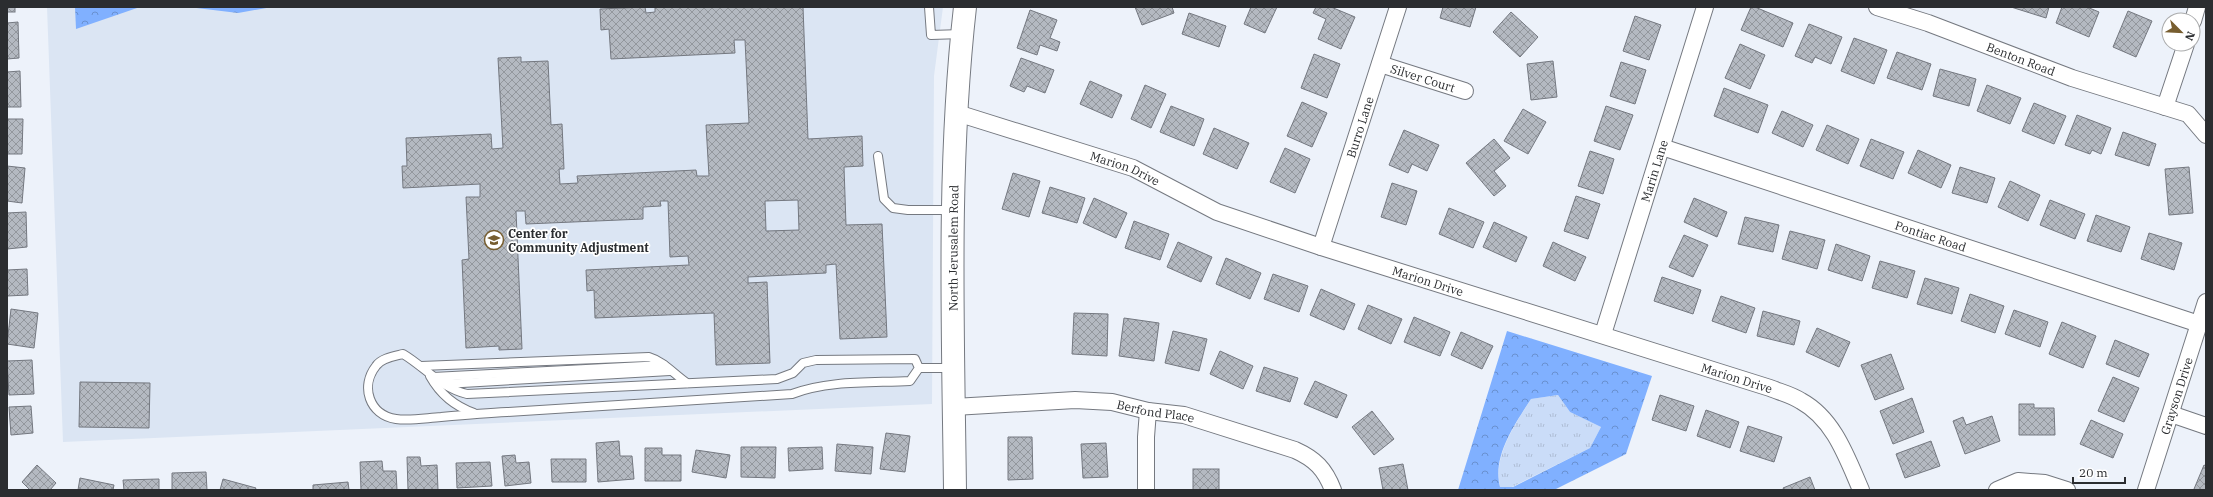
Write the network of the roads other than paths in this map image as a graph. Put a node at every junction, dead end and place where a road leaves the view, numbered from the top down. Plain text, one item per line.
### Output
1 (929, 7) edge
2 (965, 7) edge
3 (1398, 7) edge
4 (1704, 7) edge
5 (1877, 7) edge
6 (962, 34) junction
7 (2183, 52) edge
8 (1380, 64) junction
9 (1465, 91) dead end
10 (2166, 107) junction
11 (957, 113) junction
12 (2206, 135) edge
13 (1662, 147) junction
14 (878, 156) dead end
15 (954, 210) junction
16 (1321, 247) junction
17 (2206, 302) edge
18 (2199, 324) junction
19 (1602, 334) junction
20 (664, 365) junction
21 (919, 368) junction
22 (954, 368) junction
23 (427, 371) junction
24 (670, 372) junction
25 (687, 383) junction
26 (445, 384) junction
27 (954, 407) junction
28 (1148, 411) junction
29 (476, 414) junction
30 (2171, 414) junction
31 (2206, 426) edge
32 (955, 490) edge
33 (1146, 490) edge
34 (1333, 490) edge
35 (1861, 490) edge
36 (1997, 490) edge
37 (2067, 490) edge
38 (2146, 490) edge

1 - 6 lane
2 - 6 main road, North Jerusalem Road
3 - 8 street, Burro Lane
4 - 13 street, Marin Lane
5 - 10 street, Benton Road
6 - 11 main road, North Jerusalem Road
7 - 10 street
8 - 9 street, Silver Court
8 - 16 street, Burro Lane
10 - 12 street
11 - 15 main road, North Jerusalem Road
11 - 16 street, Marion Drive
13 - 18 street, Pontiac Road
13 - 19 street, Marin Lane
14 - 15 lane
15 - 22 main road, North Jerusalem Road
16 - 19 street, Marion Drive
17 - 18 street, Grayson Drive
18 - 30 street, Grayson Drive
19 - 35 street, Marion Drive
20 - 23 lane
20 - 23 lane
20 - 24 lane
21 - 22 lane
21 - 25 lane
21 - 29 lane
22 - 27 main road, North Jerusalem Road
23 - 26 lane
23 - 29 lane
23 - 29 lane
24 - 25 lane
24 - 26 lane
25 - 26 lane
27 - 28 street, Berfond Place
27 - 32 main road, North Jerusalem Road
28 - 33 street
28 - 34 street, Berfond Place
30 - 31 street
30 - 38 street, Grayson Drive
36 - 37 street

